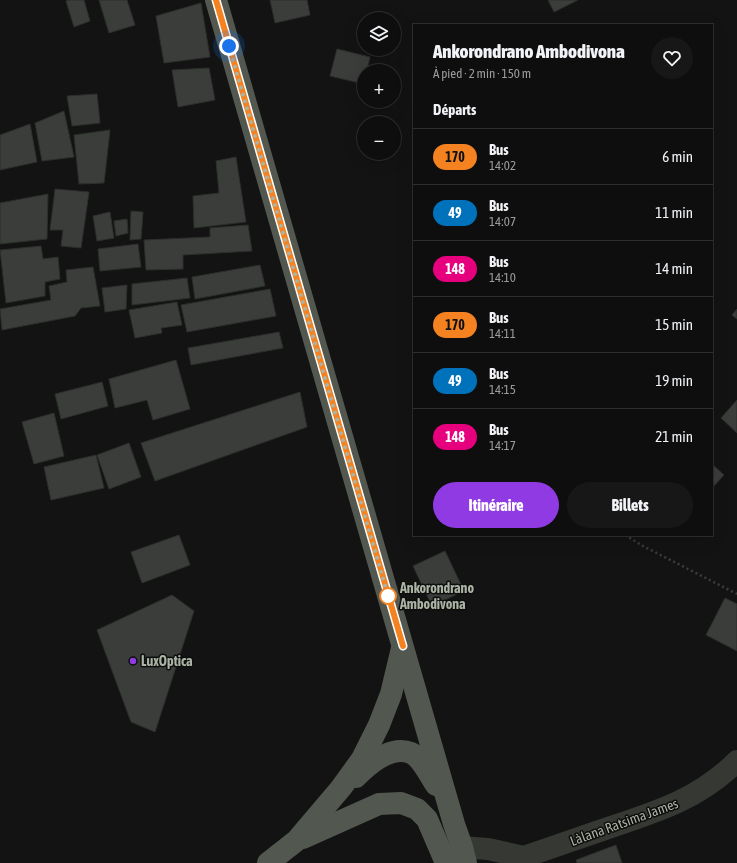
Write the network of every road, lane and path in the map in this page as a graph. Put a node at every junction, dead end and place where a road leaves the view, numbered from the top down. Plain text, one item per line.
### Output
1 (216, 0) edge
2 (627, 536) edge
3 (737, 594) edge
4 (403, 646) junction
5 (737, 761) edge
6 (333, 799) junction
7 (454, 824) junction
8 (296, 841) junction
9 (464, 855) edge
10 (520, 860) edge
11 (268, 863) edge
12 (446, 863) edge

1 - 4 main road
2 - 3 path
4 - 6 main road
4 - 7 main road
5 - 10 street, Làlana Ratsima James
6 - 7 main road
6 - 8 main road
7 - 9 main road
8 - 11 main road
8 - 12 main road
9 - 10 street, Làlana Ratsima James

